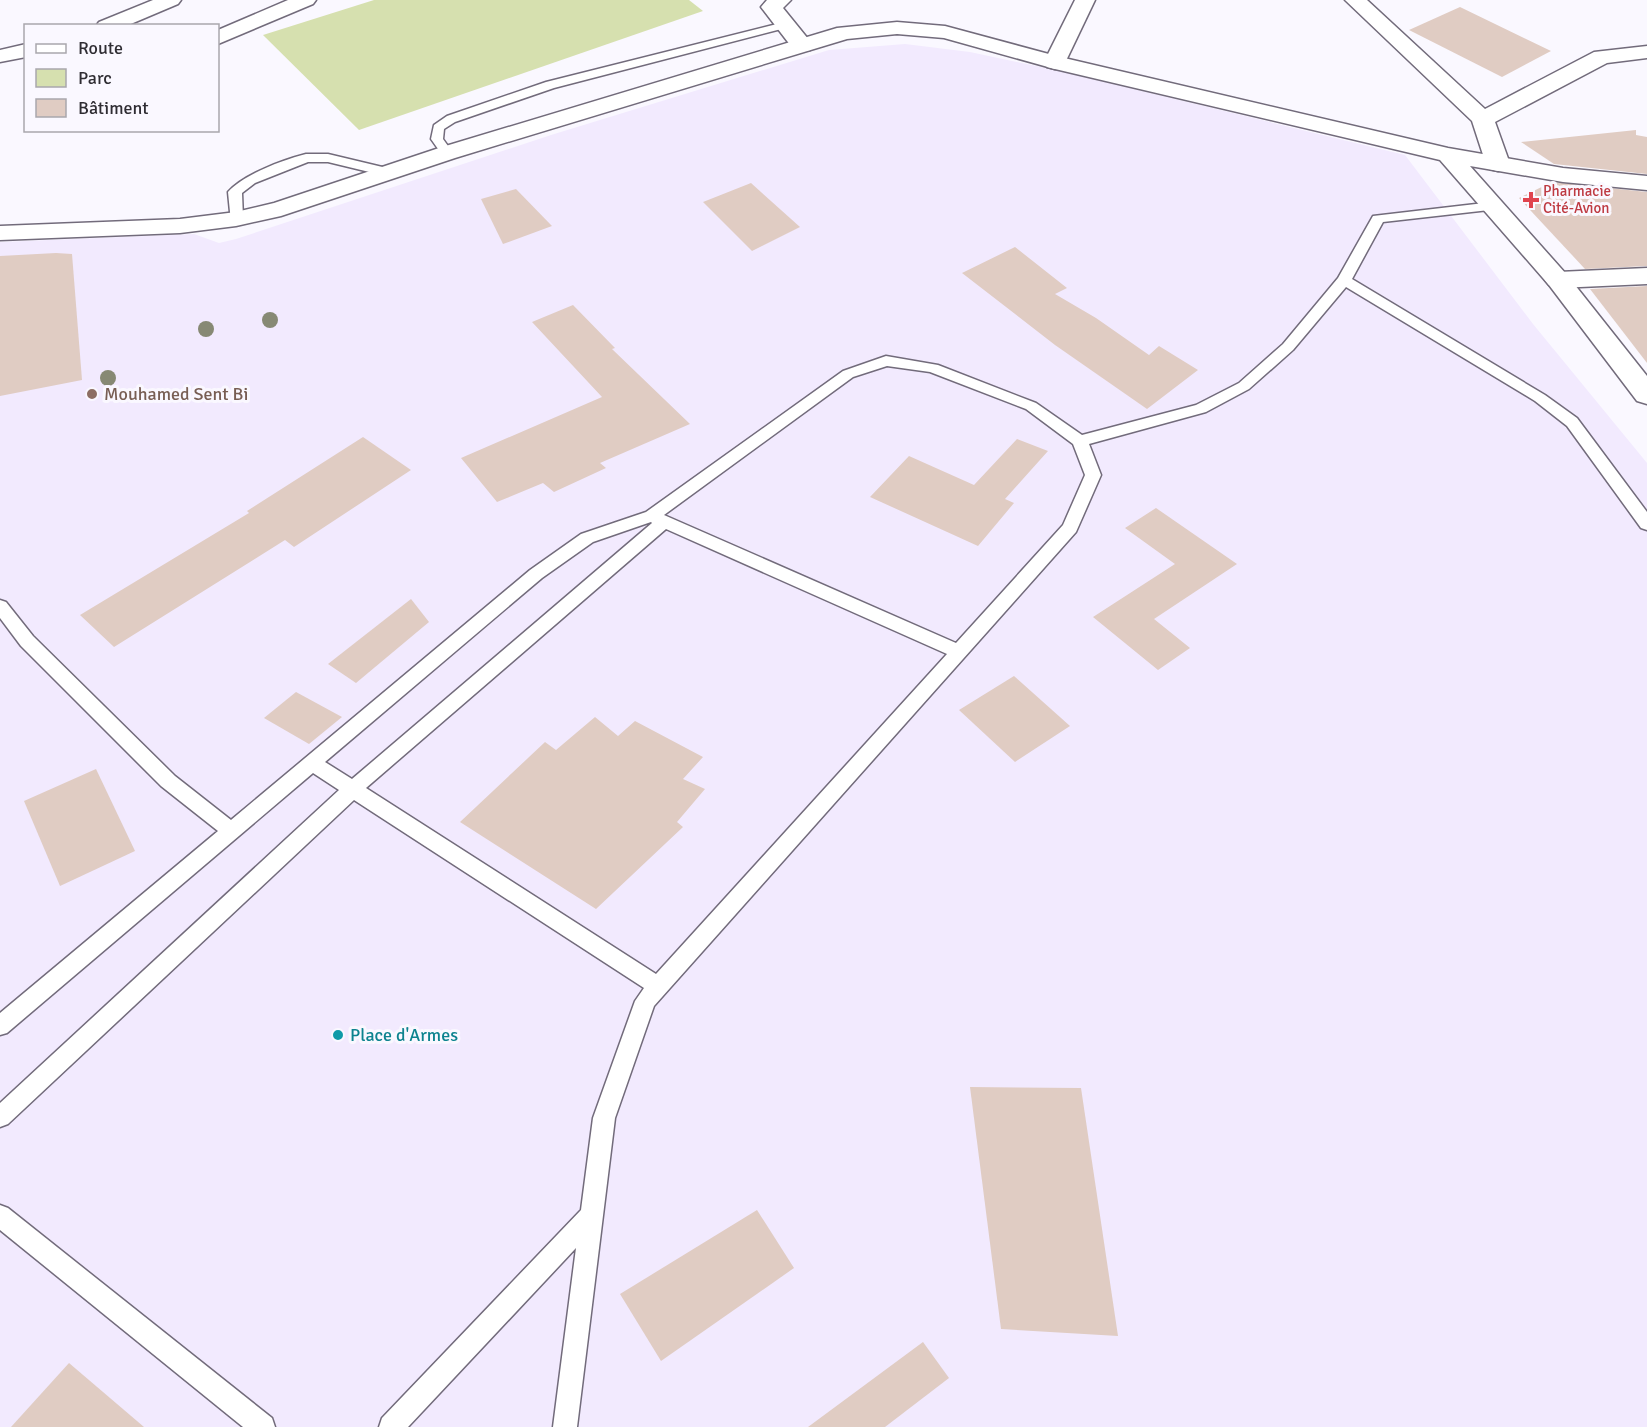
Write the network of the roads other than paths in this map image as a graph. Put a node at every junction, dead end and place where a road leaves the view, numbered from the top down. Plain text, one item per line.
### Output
1 (171, 0) edge
2 (306, 0) edge
3 (1085, 0) edge
4 (1355, 0) edge
5 (769, 2) edge
6 (145, 4) edge
7 (110, 24) edge
8 (785, 25) junction
9 (219, 38) edge
10 (802, 45) junction
11 (24, 50) edge
12 (1647, 52) edge
13 (0, 56) edge
14 (1055, 62) junction
15 (1483, 119) junction
16 (447, 153) junction
17 (1448, 155) junction
18 (1498, 164) junction
19 (390, 173) junction
20 (1647, 183) edge
21 (1493, 206) junction
22 (236, 219) junction
23 (0, 233) edge
24 (1647, 276) edge
25 (1344, 280) junction
26 (1558, 280) junction
27 (1644, 387) edge
28 (1080, 441) junction
29 (658, 519) junction
30 (1647, 524) edge
31 (0, 606) edge
32 (959, 652) junction
33 (312, 763) junction
34 (353, 789) junction
35 (231, 831) junction
36 (658, 986) junction
37 (0, 1026) edge
38 (0, 1117) edge
39 (0, 1215) edge
40 (591, 1216) junction
41 (263, 1427) edge
42 (391, 1427) edge
43 (565, 1427) edge

1 - 6 street
2 - 9 street
3 - 14 street
4 - 15 street
5 - 8 street
6 - 7 street
8 - 10 street
8 - 16 lane
10 - 14 street
10 - 16 street
11 - 13 street
12 - 15 street
14 - 17 street
15 - 18 street
16 - 19 street
17 - 18 street
17 - 21 street
18 - 20 street
19 - 22 street
19 - 22 lane
21 - 25 lane
21 - 26 street
22 - 23 street
24 - 26 street
25 - 28 lane
25 - 30 lane
26 - 27 street
28 - 29 lane
28 - 32 lane
29 - 32 lane
29 - 33 lane
29 - 34 lane
31 - 35 lane
32 - 36 lane
33 - 34 lane
33 - 35 lane
34 - 36 lane
34 - 38 lane
35 - 37 lane
36 - 40 lane
39 - 41 lane
40 - 42 lane
40 - 43 lane

